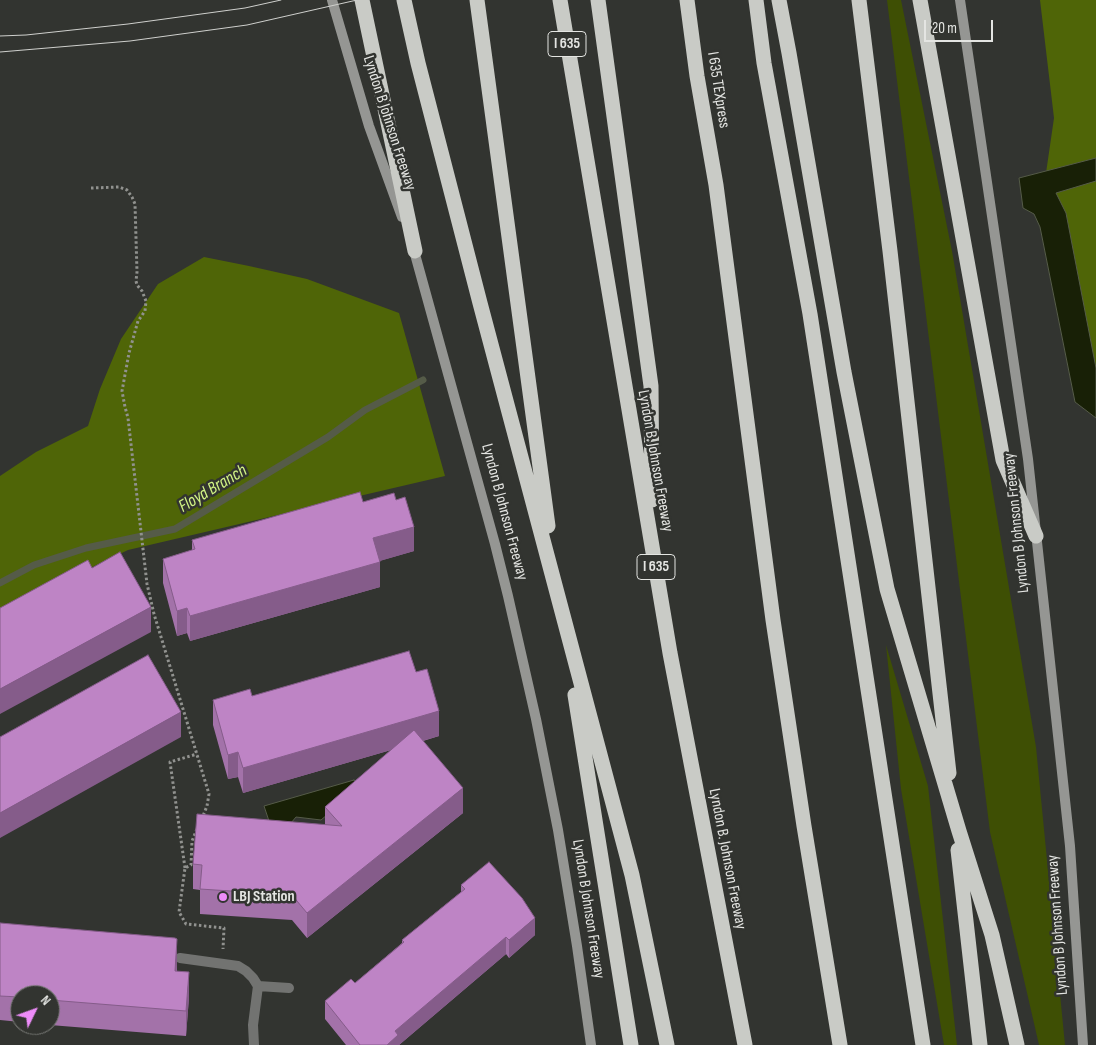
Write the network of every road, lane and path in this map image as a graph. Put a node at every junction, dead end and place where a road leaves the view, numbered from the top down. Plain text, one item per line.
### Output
1 (332, 0) edge
2 (362, 0) edge
3 (404, 0) edge
4 (477, 0) edge
5 (560, 0) edge
6 (598, 0) edge
7 (687, 0) edge
8 (756, 0) edge
9 (778, 0) edge
10 (859, 0) edge
11 (920, 0) edge
12 (960, 0) edge
13 (91, 188) dead end
14 (415, 251) junction
15 (1036, 536) junction
16 (652, 544) junction
17 (197, 754) junction
18 (185, 868) junction
19 (224, 928) dead end
20 (180, 958) dead end
21 (258, 986) junction
22 (290, 988) dead end
23 (254, 1045) edge
24 (591, 1045) edge
25 (631, 1045) edge
26 (667, 1045) edge
27 (744, 1045) edge
28 (840, 1045) edge
29 (923, 1045) edge
30 (980, 1045) edge
31 (1017, 1045) edge
32 (1083, 1045) edge

1 - 14 main road, Lyndon B Johnson Freeway
2 - 14 highway
3 - 26 highway
4 - 25 highway
5 - 16 highway, Lyndon B. Johnson Freeway / I 635
6 - 16 highway
7 - 28 highway, I 635 TEXpress
8 - 29 highway
9 - 31 highway
10 - 30 highway
11 - 15 highway
12 - 15 main road, Lyndon B Johnson Freeway
13 - 17 path
14 - 24 main road, Lyndon B Johnson Freeway
15 - 32 main road, Lyndon B Johnson Freeway
16 - 27 highway, Lyndon B. Johnson Freeway / I 635
17 - 18 path
17 - 18 path
18 - 19 path
20 - 21 lane
21 - 22 lane
21 - 23 lane

